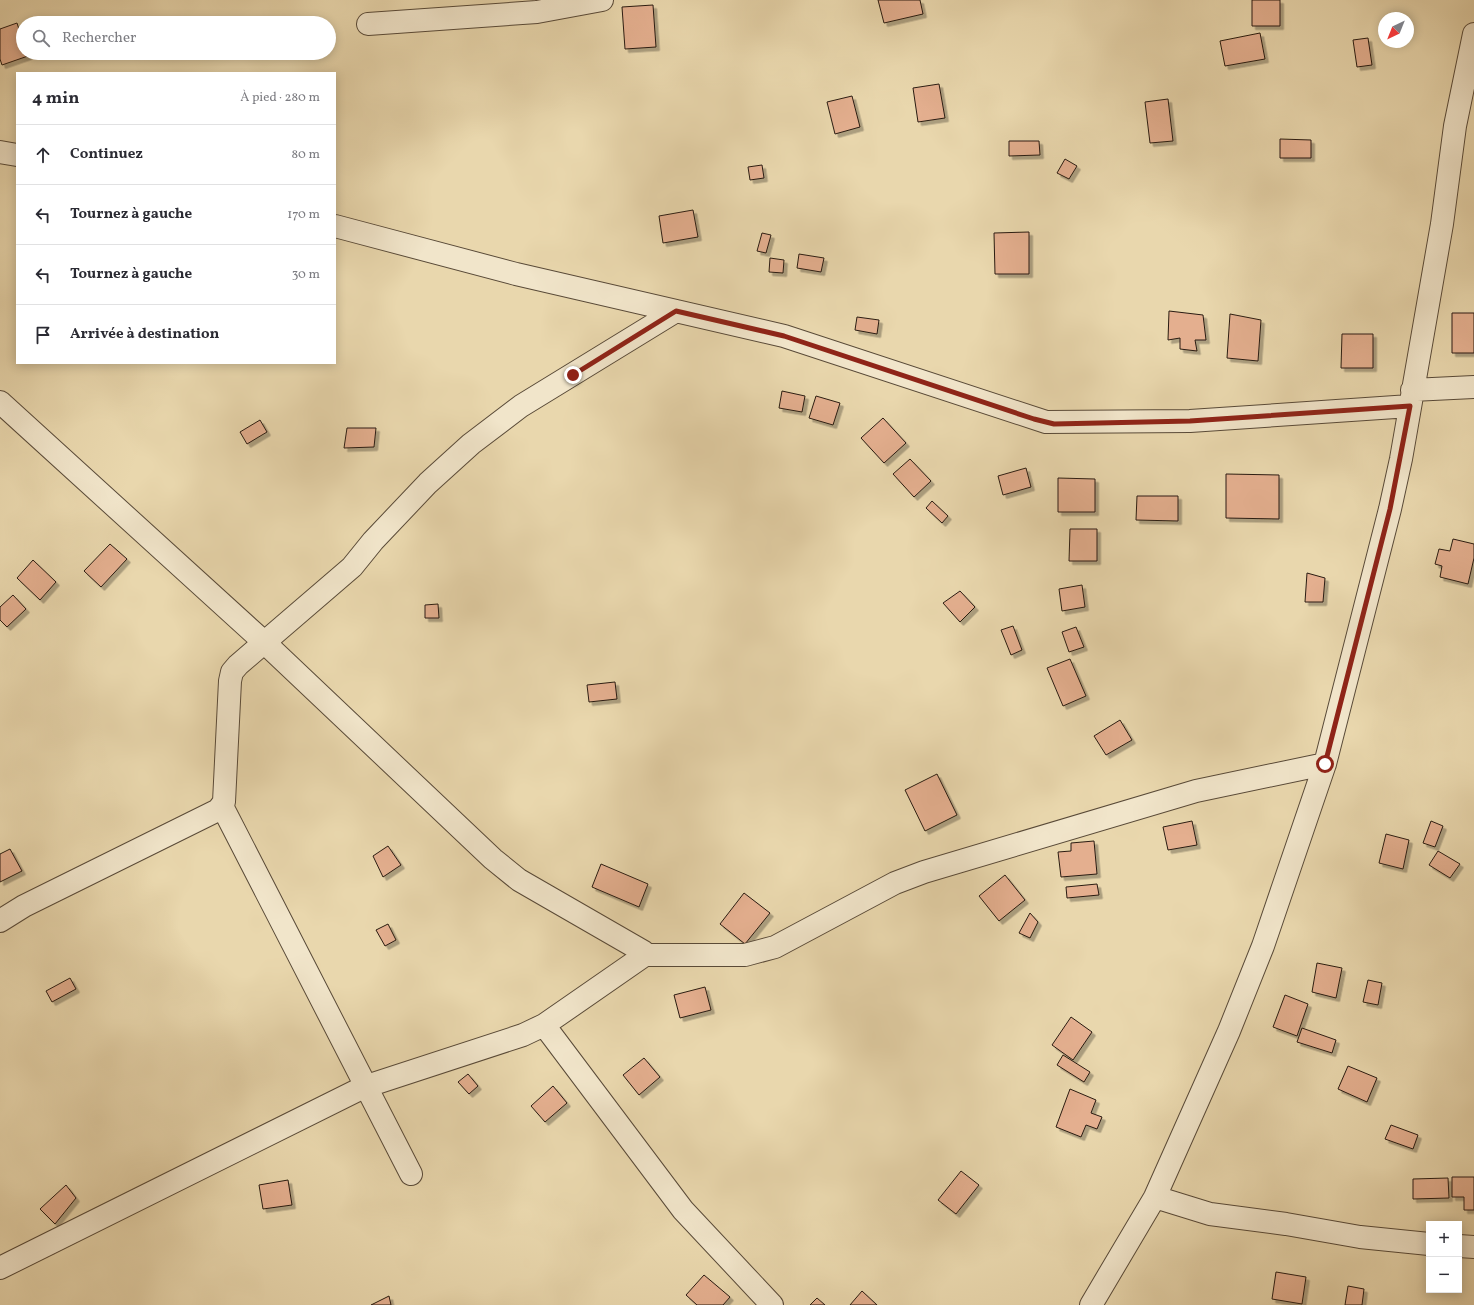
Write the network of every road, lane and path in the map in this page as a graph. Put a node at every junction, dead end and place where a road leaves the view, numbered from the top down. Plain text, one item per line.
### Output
1 (602, 0) edge
2 (368, 24) dead end
3 (1474, 34) edge
4 (1465, 125) edge
5 (0, 152) edge
6 (16, 155) edge
7 (336, 226) edge
8 (676, 311) junction
9 (1474, 387) edge
10 (1411, 398) junction
11 (0, 402) edge
12 (265, 643) junction
13 (1325, 764) junction
14 (222, 806) junction
15 (0, 921) edge
16 (646, 955) junction
17 (544, 1025) junction
18 (364, 1086) junction
19 (411, 1174) dead end
20 (1155, 1197) junction
21 (1426, 1244) edge
22 (1462, 1246) edge
23 (1474, 1247) edge
24 (0, 1268) edge
25 (772, 1305) edge
26 (1091, 1305) edge

1 - 2 street
3 - 4 street
4 - 10 street
5 - 6 street
7 - 8 street
8 - 10 street
8 - 12 street
9 - 10 street
10 - 13 street
11 - 12 street
12 - 14 street
12 - 16 street
13 - 16 street
13 - 20 street
14 - 15 street
14 - 18 street
16 - 17 street
17 - 18 street
17 - 25 street
18 - 19 street
18 - 24 street
20 - 21 street
20 - 26 street
22 - 23 street

